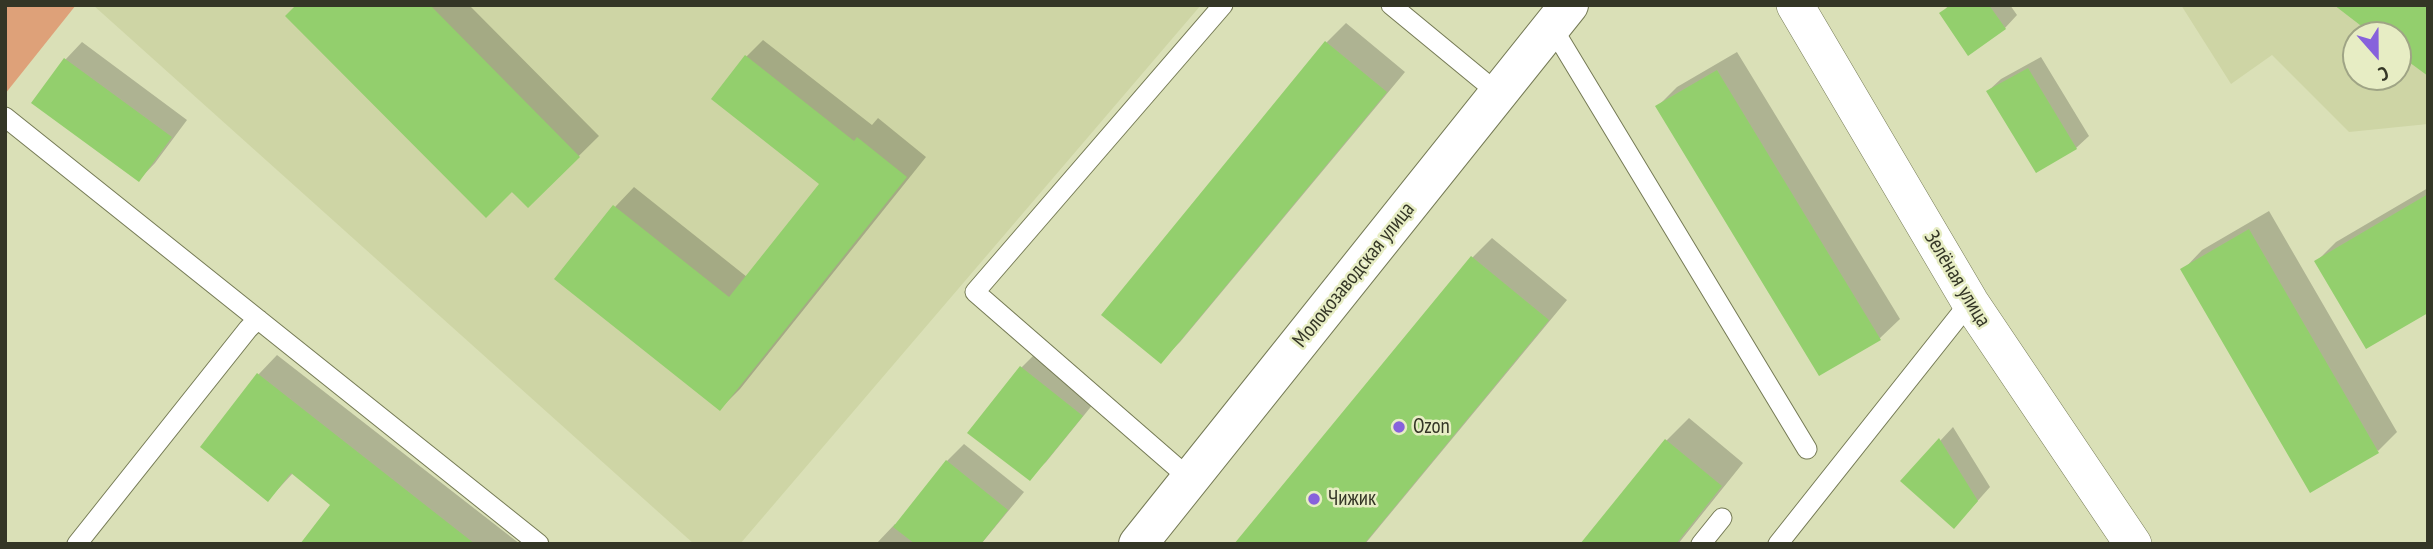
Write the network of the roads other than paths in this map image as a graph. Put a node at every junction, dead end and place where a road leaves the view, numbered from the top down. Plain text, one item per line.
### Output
1 (1223, 5) edge
2 (1391, 5) edge
3 (1795, 5) edge
4 (1560, 16) edge
5 (1499, 94) junction
6 (5, 117) edge
7 (1970, 302) junction
8 (258, 319) junction
9 (1807, 449) dead end
10 (1190, 479) junction
11 (1721, 519) dead end
12 (77, 544) edge
13 (539, 544) edge
14 (1138, 544) edge
15 (1701, 544) edge
16 (1777, 544) edge
17 (2133, 544) edge

1 - 10 lane
2 - 5 lane
3 - 7 street, Зелёная улица
4 - 5 street, Молокозаводская улица
4 - 9 lane
5 - 10 street, Молокозаводская улица
6 - 8 lane
7 - 16 lane
7 - 17 street, Зелёная улица
8 - 12 lane
8 - 13 lane
10 - 14 street, Молокозаводская улица
11 - 15 lane

